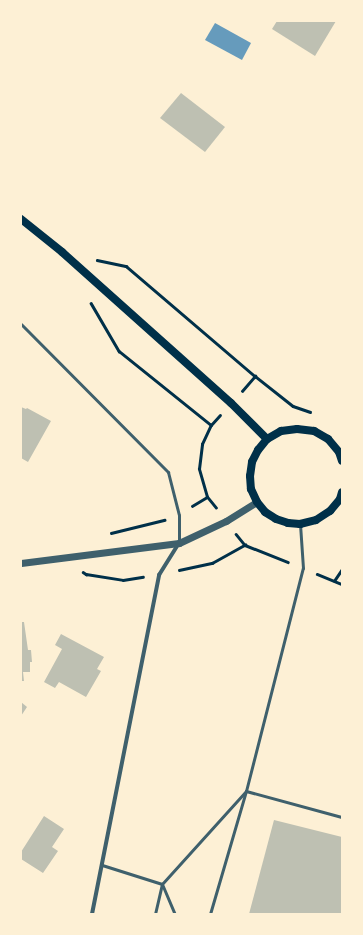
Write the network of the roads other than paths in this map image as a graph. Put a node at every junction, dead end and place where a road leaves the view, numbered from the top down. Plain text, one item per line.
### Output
1 (21, 219) edge
2 (21, 324) edge
3 (267, 439) junction
4 (342, 461) edge
5 (341, 497) edge
6 (257, 502) junction
7 (300, 524) junction
8 (180, 543) junction
9 (21, 563) edge
10 (246, 791) junction
11 (342, 817) edge
12 (102, 866) junction
13 (162, 884) junction
14 (92, 914) edge
15 (155, 914) edge
16 (175, 914) edge
17 (210, 914) edge

1 - 3 main road
2 - 8 lane
3 - 4 main road
3 - 6 main road
5 - 7 main road
6 - 7 main road
6 - 8 street
7 - 10 lane
8 - 9 street
8 - 12 street
10 - 11 lane
10 - 13 lane
10 - 17 lane
12 - 13 lane
12 - 14 street
13 - 15 lane
13 - 16 lane

